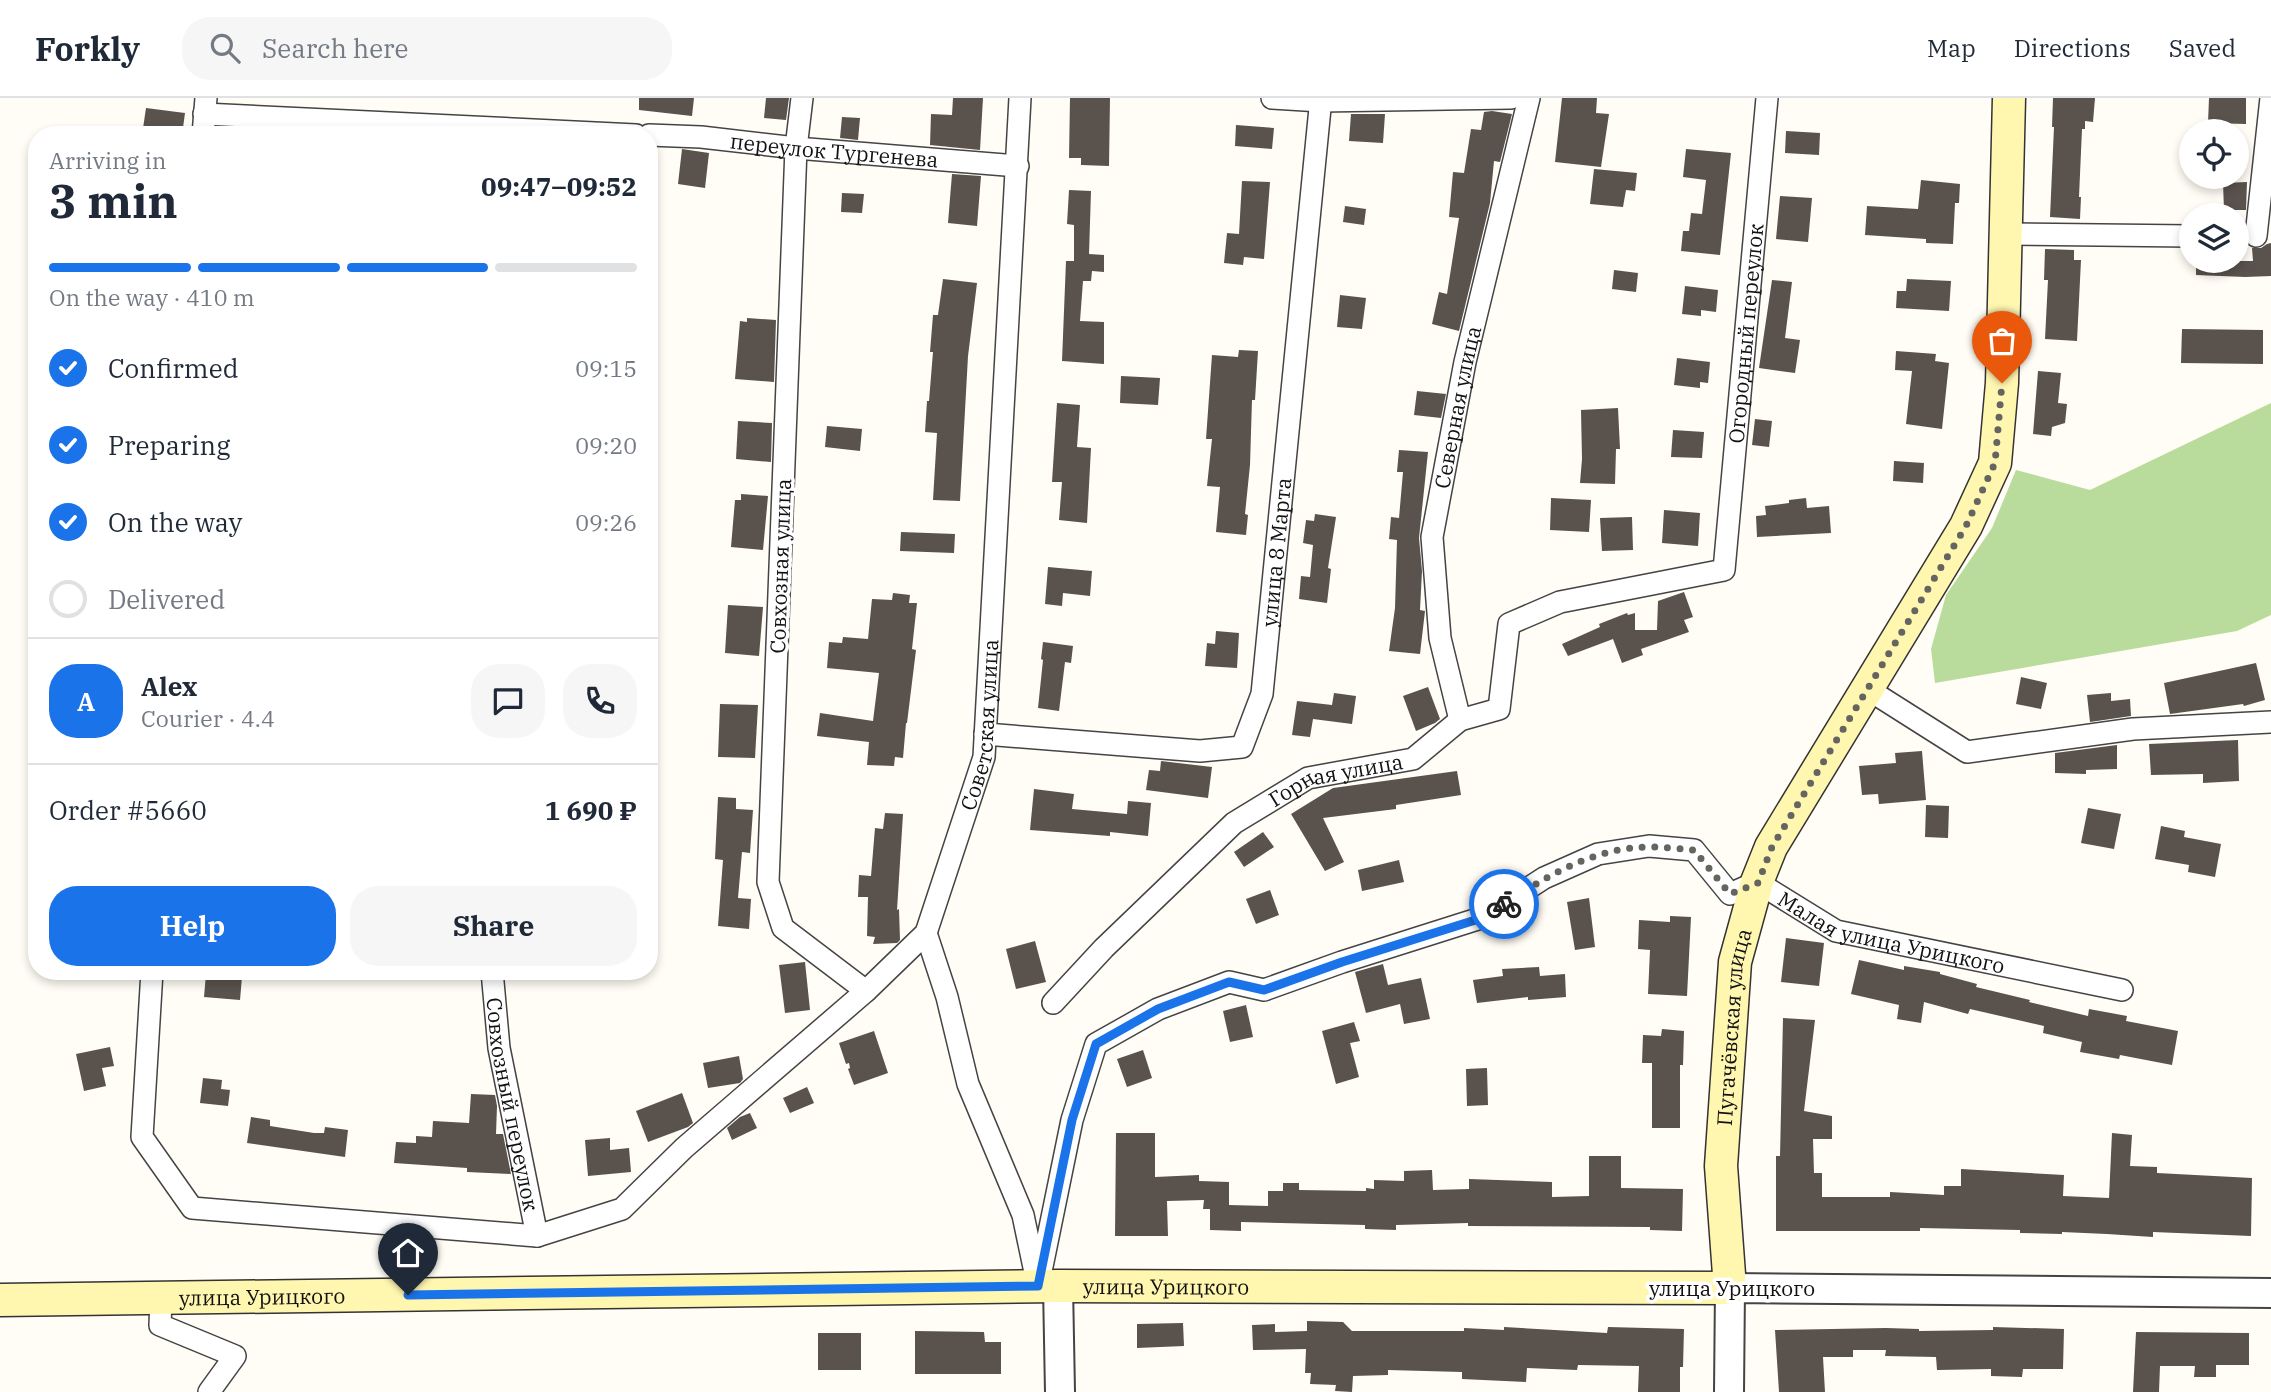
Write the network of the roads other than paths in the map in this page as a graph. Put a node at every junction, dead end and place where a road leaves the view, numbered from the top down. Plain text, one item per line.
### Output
1 (802, 98) edge
2 (1020, 98) edge
3 (1272, 98) edge
4 (1511, 98) edge
5 (1529, 98) edge
6 (1767, 98) edge
7 (2009, 98) edge
8 (2271, 98) edge
9 (1321, 99) edge
10 (205, 116) edge
11 (413, 126) edge
12 (658, 135) edge
13 (796, 148) junction
14 (1018, 166) junction
15 (2006, 234) junction
16 (2179, 236) edge
17 (2255, 236) edge
18 (1724, 570) joint
19 (1866, 688) junction
20 (1460, 720) junction
21 (2271, 722) edge
22 (985, 734) junction
23 (1758, 883) junction
24 (926, 933) junction
25 (151, 980) edge
26 (493, 980) edge
27 (2122, 990) dead end
28 (866, 991) junction
29 (1053, 1003) dead end
30 (537, 1236) junction
31 (1048, 1286) junction
32 (1730, 1288) junction
33 (2271, 1293) edge
34 (161, 1299) junction
35 (0, 1300) edge
36 (209, 1392) edge
37 (1060, 1392) edge
38 (1729, 1392) edge

1 - 13 street, Совхозная улица
2 - 14 street, Советская улица
3 - 9 street
4 - 9 street
5 - 20 street, Северная улица
6 - 18 street, Огородный переулок
7 - 15 main road, Пугачёвская улица
8 - 17 street
9 - 22 street, улица 8 Марта
10 - 11 street
12 - 13 street, переулок Тургенева
13 - 14 street, переулок Тургенева
13 - 28 street, Совхозная улица
14 - 22 street, Советская улица
15 - 16 street
15 - 19 main road, Пугачёвская улица
18 - 20 street, Горная улица
19 - 21 street
19 - 23 main road, Пугачёвская улица
20 - 29 street, Горная улица
22 - 24 street, Советская улица
23 - 27 street, Малая улица Урицкого
23 - 31 street, Малая улица Урицкого
23 - 32 main road, Пугачёвская улица
24 - 28 street, Советская улица
24 - 31 street
25 - 30 street
26 - 30 street, Совхозный переулок
28 - 30 street, Советская улица
31 - 32 main road, улица Урицкого
31 - 34 main road, улица Урицкого
31 - 37 street
32 - 33 street, улица Урицкого
32 - 38 street, Пугачёвская улица
34 - 35 main road, улица Урицкого
34 - 36 street

